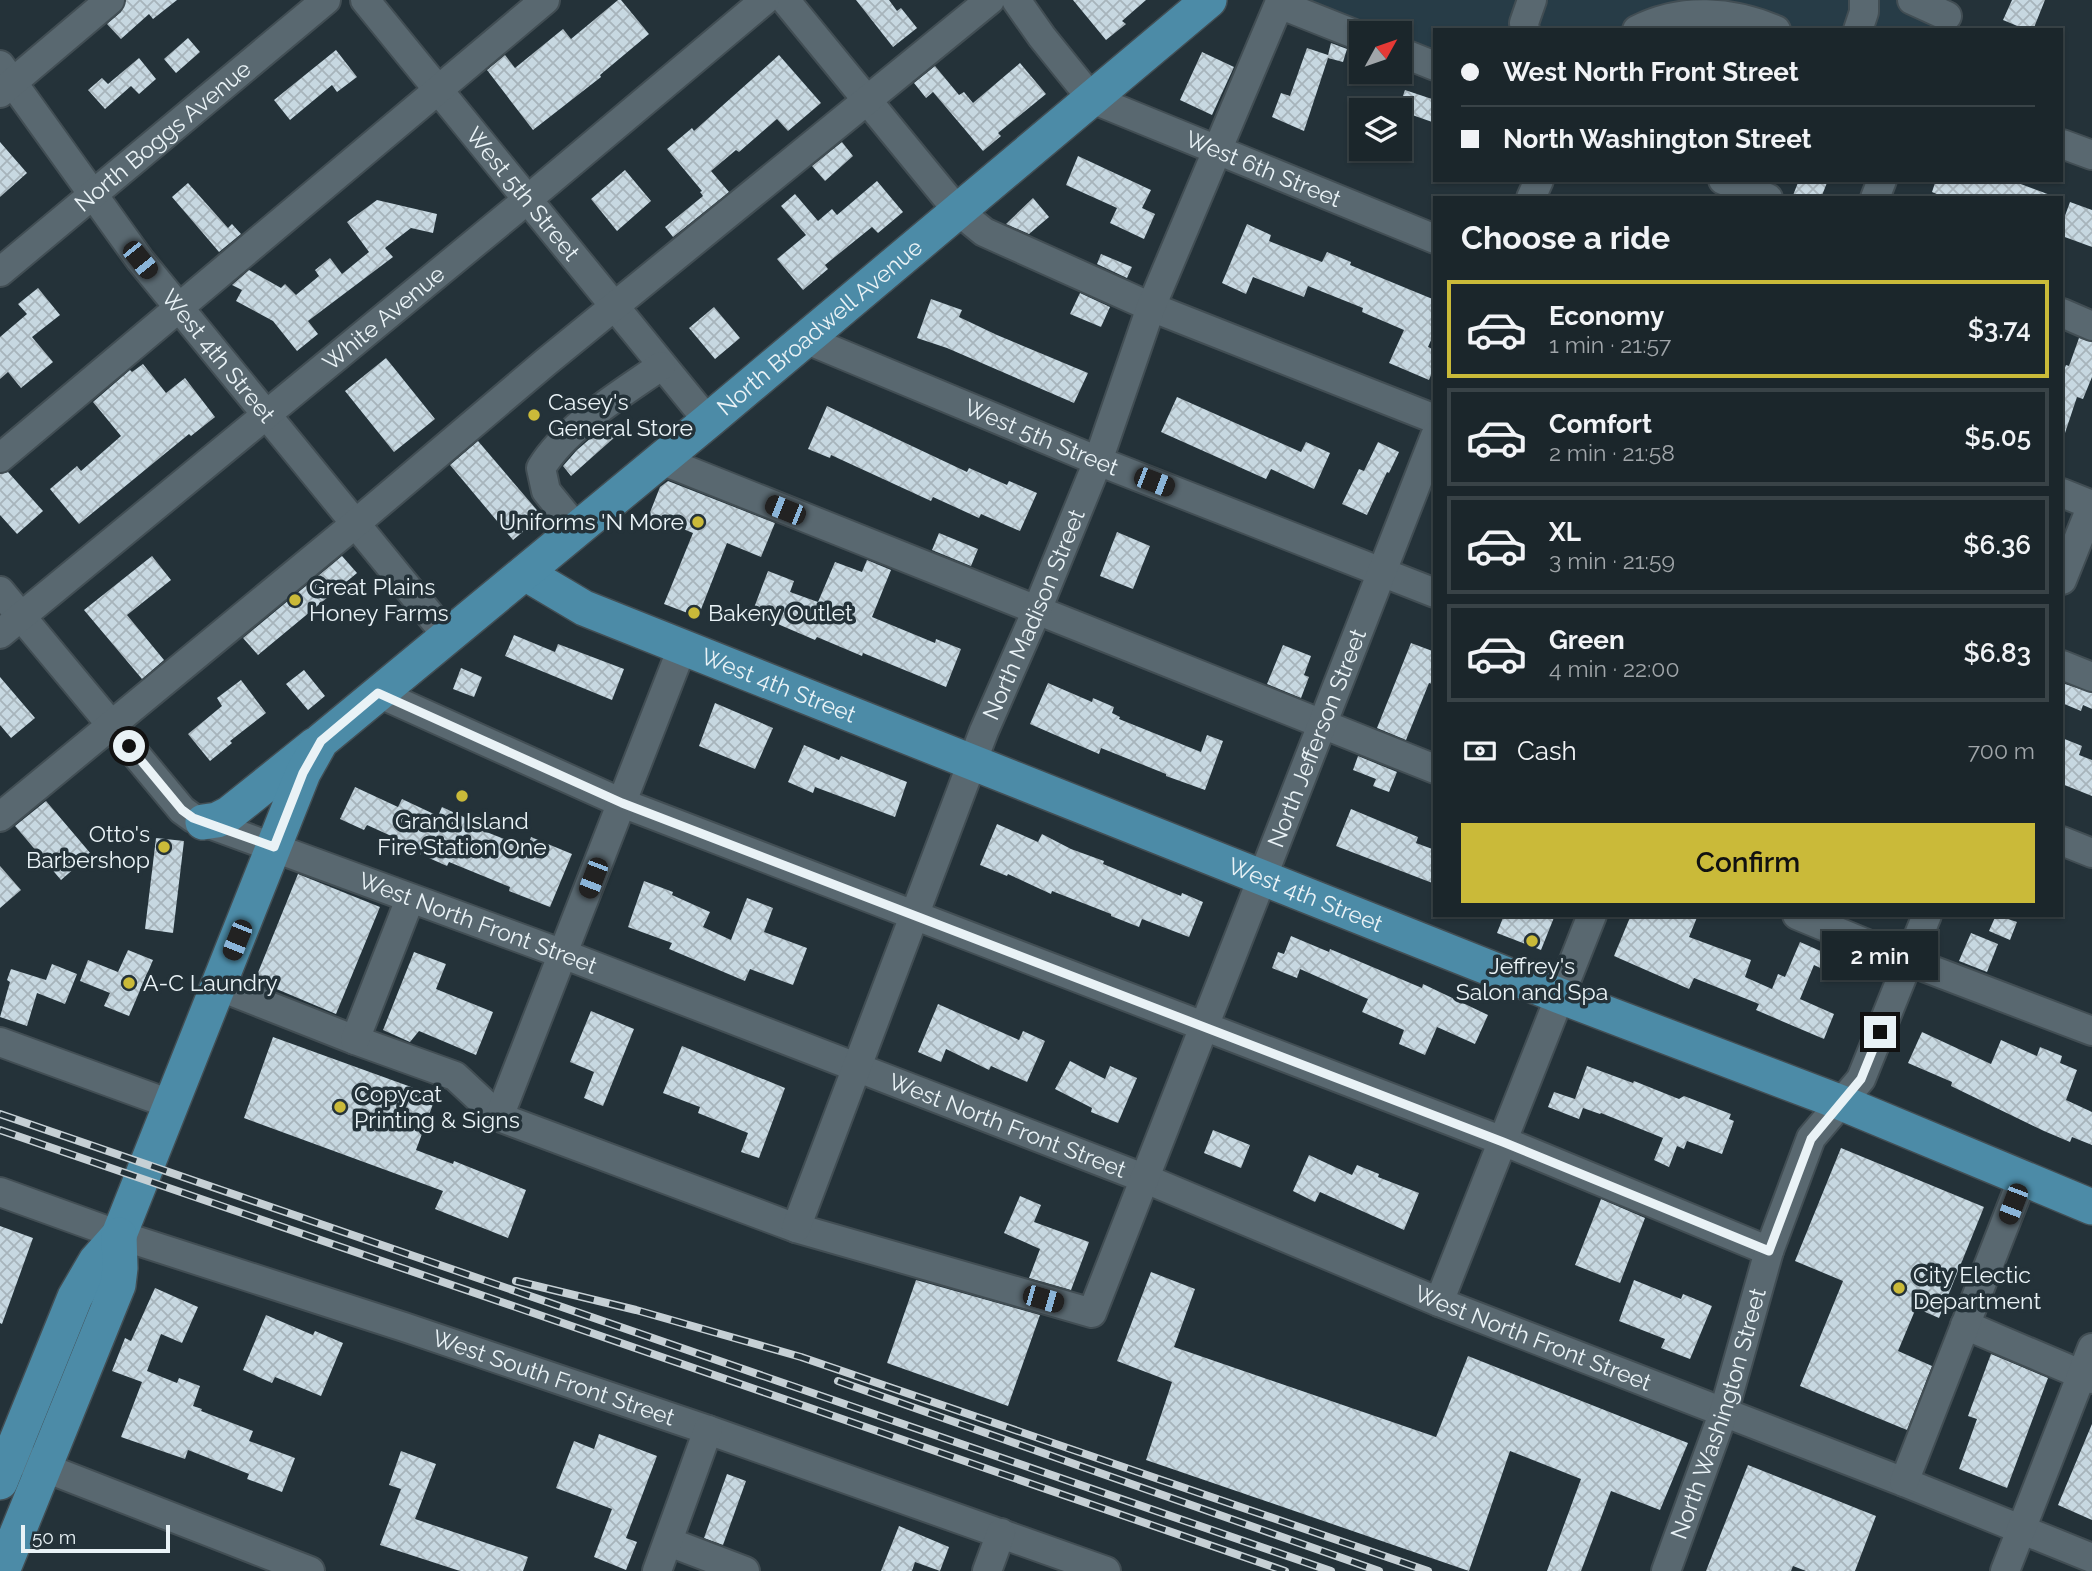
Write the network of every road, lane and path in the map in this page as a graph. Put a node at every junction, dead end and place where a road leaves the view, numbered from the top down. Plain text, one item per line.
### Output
1 (110, 0) edge
2 (326, 0) edge
3 (365, 0) edge
4 (545, 0) edge
5 (765, 0) edge
6 (785, 0) edge
7 (990, 0) edge
8 (1016, 0) edge
9 (1209, 0) edge
10 (1532, 0) edge
11 (1864, 0) edge
12 (1912, 0) edge
13 (1947, 15) edge
14 (1525, 28) edge
15 (1642, 28) edge
16 (1770, 28) edge
17 (1859, 28) edge
18 (1349, 32) edge
19 (1412, 57) edge
20 (1433, 65) edge
21 (4, 80) edge
22 (437, 89) junction
23 (1092, 99) junction
24 (867, 101) junction
25 (2063, 144) edge
26 (1218, 150) junction
27 (2092, 155) edge
28 (1728, 182) edge
29 (94, 196) junction
30 (1763, 196) edge
31 (527, 200) junction
32 (957, 210) junction
33 (1433, 238) edge
34 (0, 272) edge
35 (1151, 307) junction
36 (614, 308) junction
37 (178, 309) junction
38 (2063, 313) edge
39 (2092, 326) edge
40 (805, 340) junction
41 (661, 366) junction
42 (264, 415) junction
43 (1433, 418) edge
44 (708, 421) junction
45 (1433, 441) edge
46 (0, 458) edge
47 (661, 460) junction
48 (1098, 461) junction
49 (2063, 493) edge
50 (2092, 505) edge
51 (355, 524) junction
52 (577, 529) junction
53 (1382, 572) junction
54 (525, 573) junction
55 (2063, 578) edge
56 (0, 591) edge
57 (1433, 592) edge
58 (1037, 610) junction
59 (10, 626) edge
60 (448, 637) junction
61 (682, 648) junction
62 (2063, 665) edge
63 (2092, 677) edge
64 (378, 693) junction
65 (1323, 724) junction
66 (111, 725) junction
67 (321, 741) junction
68 (972, 763) junction
69 (1433, 768) edge
70 (622, 803) junction
71 (0, 817) edge
72 (203, 822) junction
73 (2063, 841) edge
74 (274, 847) junction
75 (2092, 853) edge
76 (1263, 878) junction
77 (410, 899) junction
78 (916, 914) junction
79 (1591, 917) edge
80 (1802, 917) edge
81 (1926, 917) edge
82 (563, 954) junction
83 (1908, 961) junction
84 (218, 986) junction
85 (1560, 996) junction
86 (1205, 1027) junction
87 (2092, 1031) edge
88 (355, 1040) junction
89 (0, 1042) edge
90 (858, 1069) junction
91 (1842, 1103) junction
92 (170, 1104) junction
93 (499, 1117) junction
94 (1503, 1142) junction
95 (1146, 1179) junction
96 (2022, 1180) junction
97 (0, 1192) edge
98 (2092, 1207) edge
99 (796, 1228) junction
100 (119, 1235) junction
101 (1769, 1251) junction
102 (1439, 1302) junction
103 (1965, 1325) junction
104 (2092, 1348) edge
105 (2087, 1377) edge
106 (1724, 1411) junction
107 (708, 1430) junction
108 (4, 1462) edge
109 (44, 1467) junction
110 (1904, 1482) junction
111 (2022, 1530) junction
112 (1001, 1533) junction
113 (669, 1542) junction
114 (2092, 1558) edge
115 (2, 1571) edge
116 (310, 1571) edge
117 (657, 1571) edge
118 (745, 1571) edge
119 (987, 1571) edge
120 (1106, 1571) edge
121 (1666, 1571) edge
122 (2005, 1571) edge

1 - 21 street
2 - 29 street, North Boggs Avenue
3 - 22 street, West 5th Street
4 - 22 street
5 - 31 street, White Avenue
6 - 24 street
7 - 24 street
8 - 23 street
9 - 23 main road, North Broadwell Avenue
10 - 14 street
11 - 17 street
12 - 13 street
15 - 16 street
18 - 26 street, North Madison Street
19 - 20 street
21 - 29 street, West 4th Street
22 - 31 street, West 5th Street
22 - 37 street
23 - 26 street, West 6th Street
23 - 32 main road, North Broadwell Avenue
24 - 32 street
24 - 36 street
25 - 27 street
26 - 33 street, West 6th Street
26 - 35 street, North Madison Street
28 - 30 street
29 - 34 street, North Boggs Avenue
29 - 37 street, West 4th Street
31 - 36 street, West 5th Street
31 - 42 street, White Avenue
32 - 35 street
32 - 40 main road, North Broadwell Avenue
35 - 43 street
35 - 48 street, North Madison Street
36 - 41 street, West 5th Street
36 - 51 street
37 - 42 street, West 4th Street
37 - 46 street
38 - 39 street
40 - 44 main road, North Broadwell Avenue
40 - 48 street, West 5th Street
41 - 44 street, West 5th Street
41 - 52 street
42 - 51 street, West 4th Street
42 - 59 street, White Avenue
44 - 47 main road, North Broadwell Avenue
45 - 53 street, North Jefferson Street
47 - 52 main road, North Broadwell Avenue
47 - 58 street
48 - 53 street, West 5th Street
48 - 58 street, North Madison Street
49 - 50 street
50 - 55 street
51 - 60 street, West 4th Street
51 - 66 street
52 - 54 main road, North Broadwell Avenue
53 - 57 street, West 5th Street
53 - 65 street, North Jefferson Street
54 - 60 main road, North Broadwell Avenue
54 - 61 main road, West 4th Street
56 - 59 street, West North Front Street
58 - 65 street
58 - 68 street, North Madison Street
59 - 66 street, West North Front Street
60 - 64 main road, North Broadwell Avenue
61 - 68 main road, West 4th Street
61 - 70 street
62 - 63 street
64 - 67 main road, North Broadwell Avenue
64 - 70 street
65 - 69 street
65 - 76 street, North Jefferson Street
66 - 71 street
66 - 72 street, West North Front Street
67 - 72 main road
67 - 74 main road, North Broadwell Avenue
68 - 76 main road, West 4th Street
68 - 78 street, North Madison Street
70 - 78 street
70 - 82 street
72 - 74 street, West North Front Street
73 - 75 street
74 - 77 street, West North Front Street
74 - 84 main road, North Broadwell Avenue
76 - 85 main road, West 4th Street
76 - 86 street, North Jefferson Street
77 - 82 street, West North Front Street
77 - 88 street
78 - 86 street
78 - 90 street, North Madison Street
79 - 85 street
80 - 83 street
81 - 83 street, North Washington Street
82 - 90 street, West North Front Street
82 - 93 street
83 - 87 street
83 - 91 street, North Washington Street
84 - 88 street
84 - 92 main road, North Broadwell Avenue
85 - 91 main road, West 4th Street
85 - 94 street
86 - 94 street
86 - 95 street, North Jefferson Street
88 - 93 street
89 - 92 street
90 - 95 street, West North Front Street
90 - 99 street, North Madison Street
91 - 96 main road, West 4th Street
91 - 101 street, North Washington Street
92 - 100 main road, North Broadwell Avenue
93 - 99 street
94 - 101 street
94 - 102 street
95 - 99 street, North Jefferson Street
95 - 102 street, West North Front Street
96 - 98 main road, West 4th Street
96 - 103 street
97 - 100 street, West South Front Street
100 - 107 street, West South Front Street
100 - 108 main road, North Broadwell Avenue
100 - 109 main road, North Broadwell Avenue
101 - 106 street, North Washington Street
102 - 106 street, West North Front Street
103 - 105 street
103 - 110 street
104 - 105 street
105 - 111 street
106 - 110 street, West North Front Street
106 - 121 street, North Washington Street
107 - 112 street, West South Front Street
107 - 113 street
108 - 109 street
109 - 115 main road, North Broadwell Avenue
109 - 116 street
110 - 111 street, West North Front Street
111 - 114 street, West North Front Street
111 - 122 street
112 - 119 street
112 - 120 street, West South Front Street
113 - 117 street
113 - 118 street

